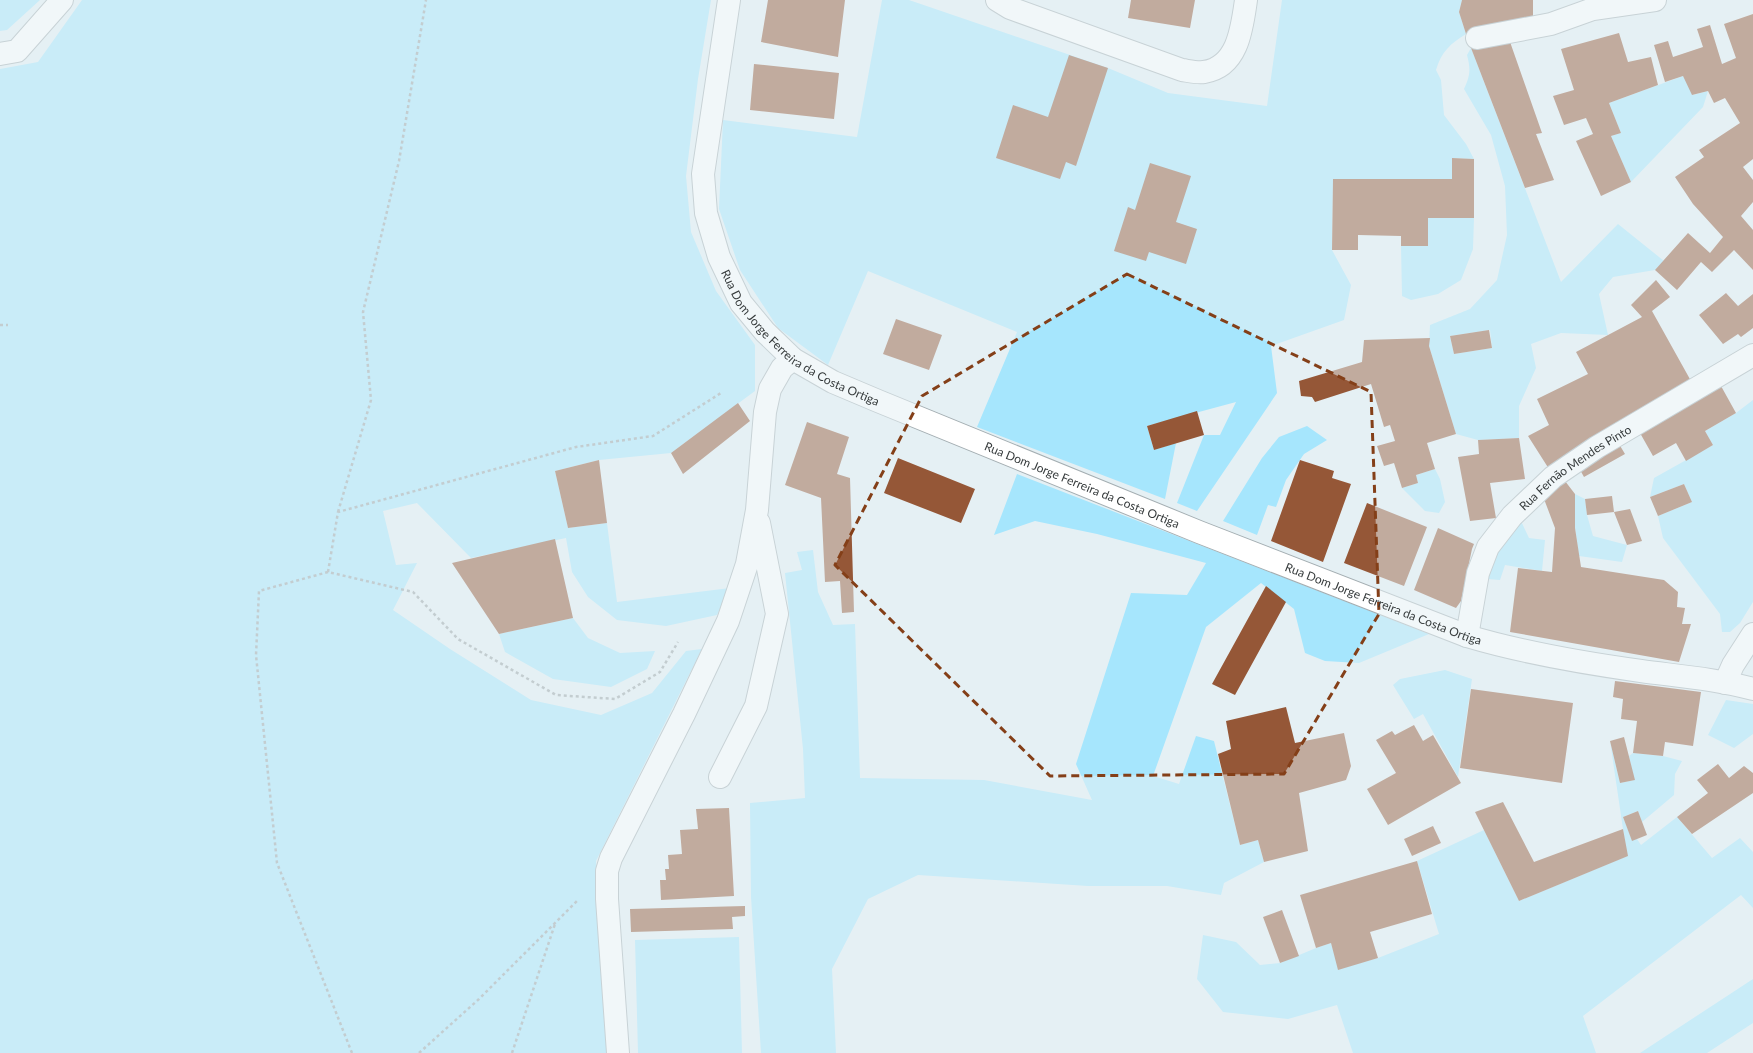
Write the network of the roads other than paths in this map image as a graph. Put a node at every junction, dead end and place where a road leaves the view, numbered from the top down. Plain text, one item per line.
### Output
1 (62, 0) edge
2 (729, 0) edge
3 (997, 0) edge
4 (1246, 0) edge
5 (1655, 0) edge
6 (1477, 38) dead end
7 (0, 54) edge
8 (1753, 355) edge
9 (793, 359) junction
10 (757, 510) junction
11 (1753, 634) edge
12 (1468, 636) junction
13 (1725, 683) junction
14 (1753, 690) edge
15 (720, 777) dead end
16 (618, 1053) edge

1 - 7 street
2 - 9 street, Rua Dom Jorge Ferreira da Costa Ortiga
3 - 4 street
5 - 6 street
8 - 12 street, Rua Fernão Mendes Pinto
9 - 10 street
9 - 12 street, Rua Dom Jorge Ferreira da Costa Ortiga
10 - 15 street
10 - 16 street
11 - 13 street
12 - 13 street, Rua Dom Jorge Ferreira da Costa Ortiga
13 - 14 street, Rua Dom Jorge Ferreira da Costa Ortiga

